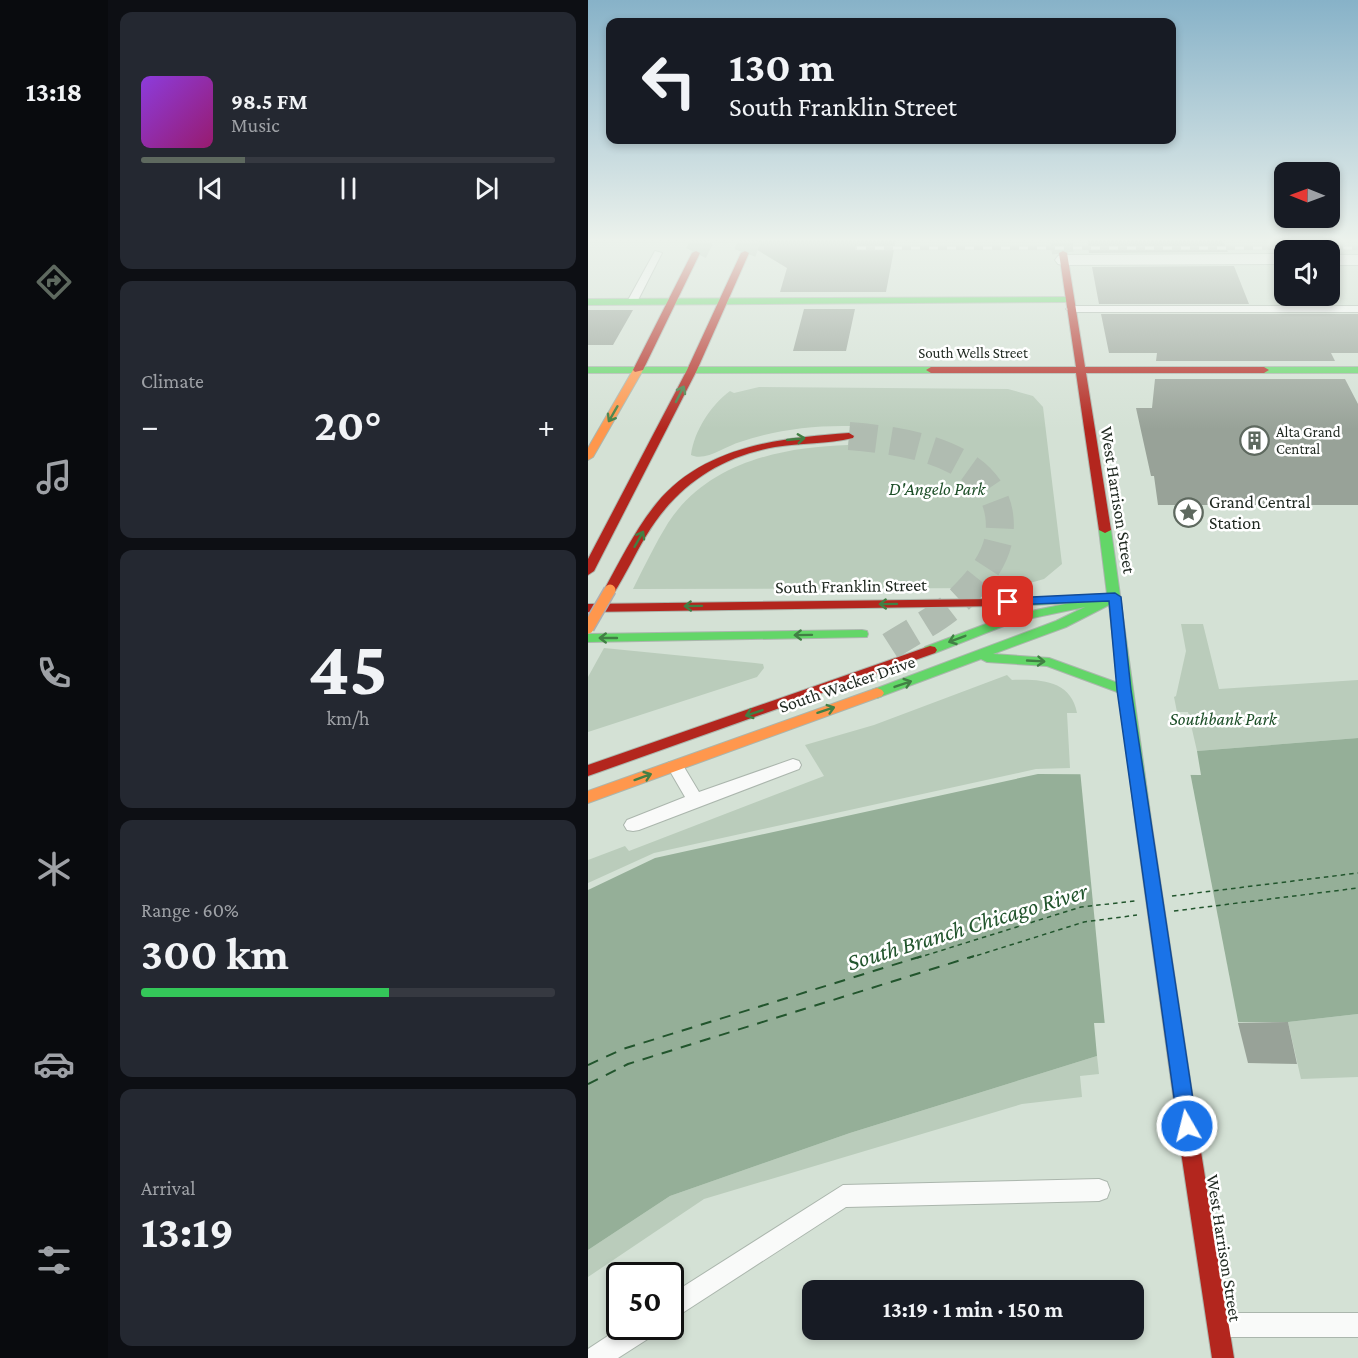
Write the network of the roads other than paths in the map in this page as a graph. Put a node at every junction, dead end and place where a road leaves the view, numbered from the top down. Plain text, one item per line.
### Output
1 (672, 302) edge
2 (723, 302) edge
3 (930, 302) edge
4 (1071, 304) junction
5 (1358, 309) edge
6 (588, 370) edge
7 (638, 370) junction
8 (692, 370) junction
9 (1358, 370) edge
10 (1080, 371) junction
11 (849, 436) tunnel mouth
12 (588, 458) edge
13 (588, 571) edge
14 (1115, 597) junction
15 (588, 608) edge
16 (588, 628) edge
17 (862, 634) dead end
18 (588, 638) edge
19 (977, 657) junction
20 (1124, 690) junction
21 (793, 765) dead end
22 (675, 766) junction
23 (588, 771) edge
24 (588, 797) edge
25 (695, 800) junction
26 (633, 825) dead end
27 (1099, 1190) dead end
28 (684, 1300) edge
29 (1218, 1325) junction
30 (1358, 1325) edge
31 (624, 1340) edge
32 (596, 1358) edge
33 (1223, 1358) edge

1 - 7 main road
2 - 8 main road
3 - 4 main road
4 - 5 lane
4 - 10 main road, West Harrison Street
6 - 7 main road, South Wells Street
7 - 8 main road, South Wells Street
7 -> 12 main road
8 - 10 main road, South Wells Street
13 -> 8 main road
9 - 10 main road, South Wells Street
10 - 14 main road, West Harrison Street
16 -> 11 main road, bridge
14 -> 15 main road, South Franklin Street
14 - 19 main road, South Wacker Drive
14 - 20 main road, West Harrison Street
14 -> 23 main road
17 -> 18 main road
19 -> 20 main road
22 -> 19 main road, South Wacker Drive
20 - 29 main road, West Harrison Street
21 - 25 lane
24 -> 22 main road, South Wacker Drive
22 - 25 lane
25 - 26 lane
27 - 28 lane
29 - 30 lane
29 - 33 main road, West Harrison Street
31 - 32 lane

